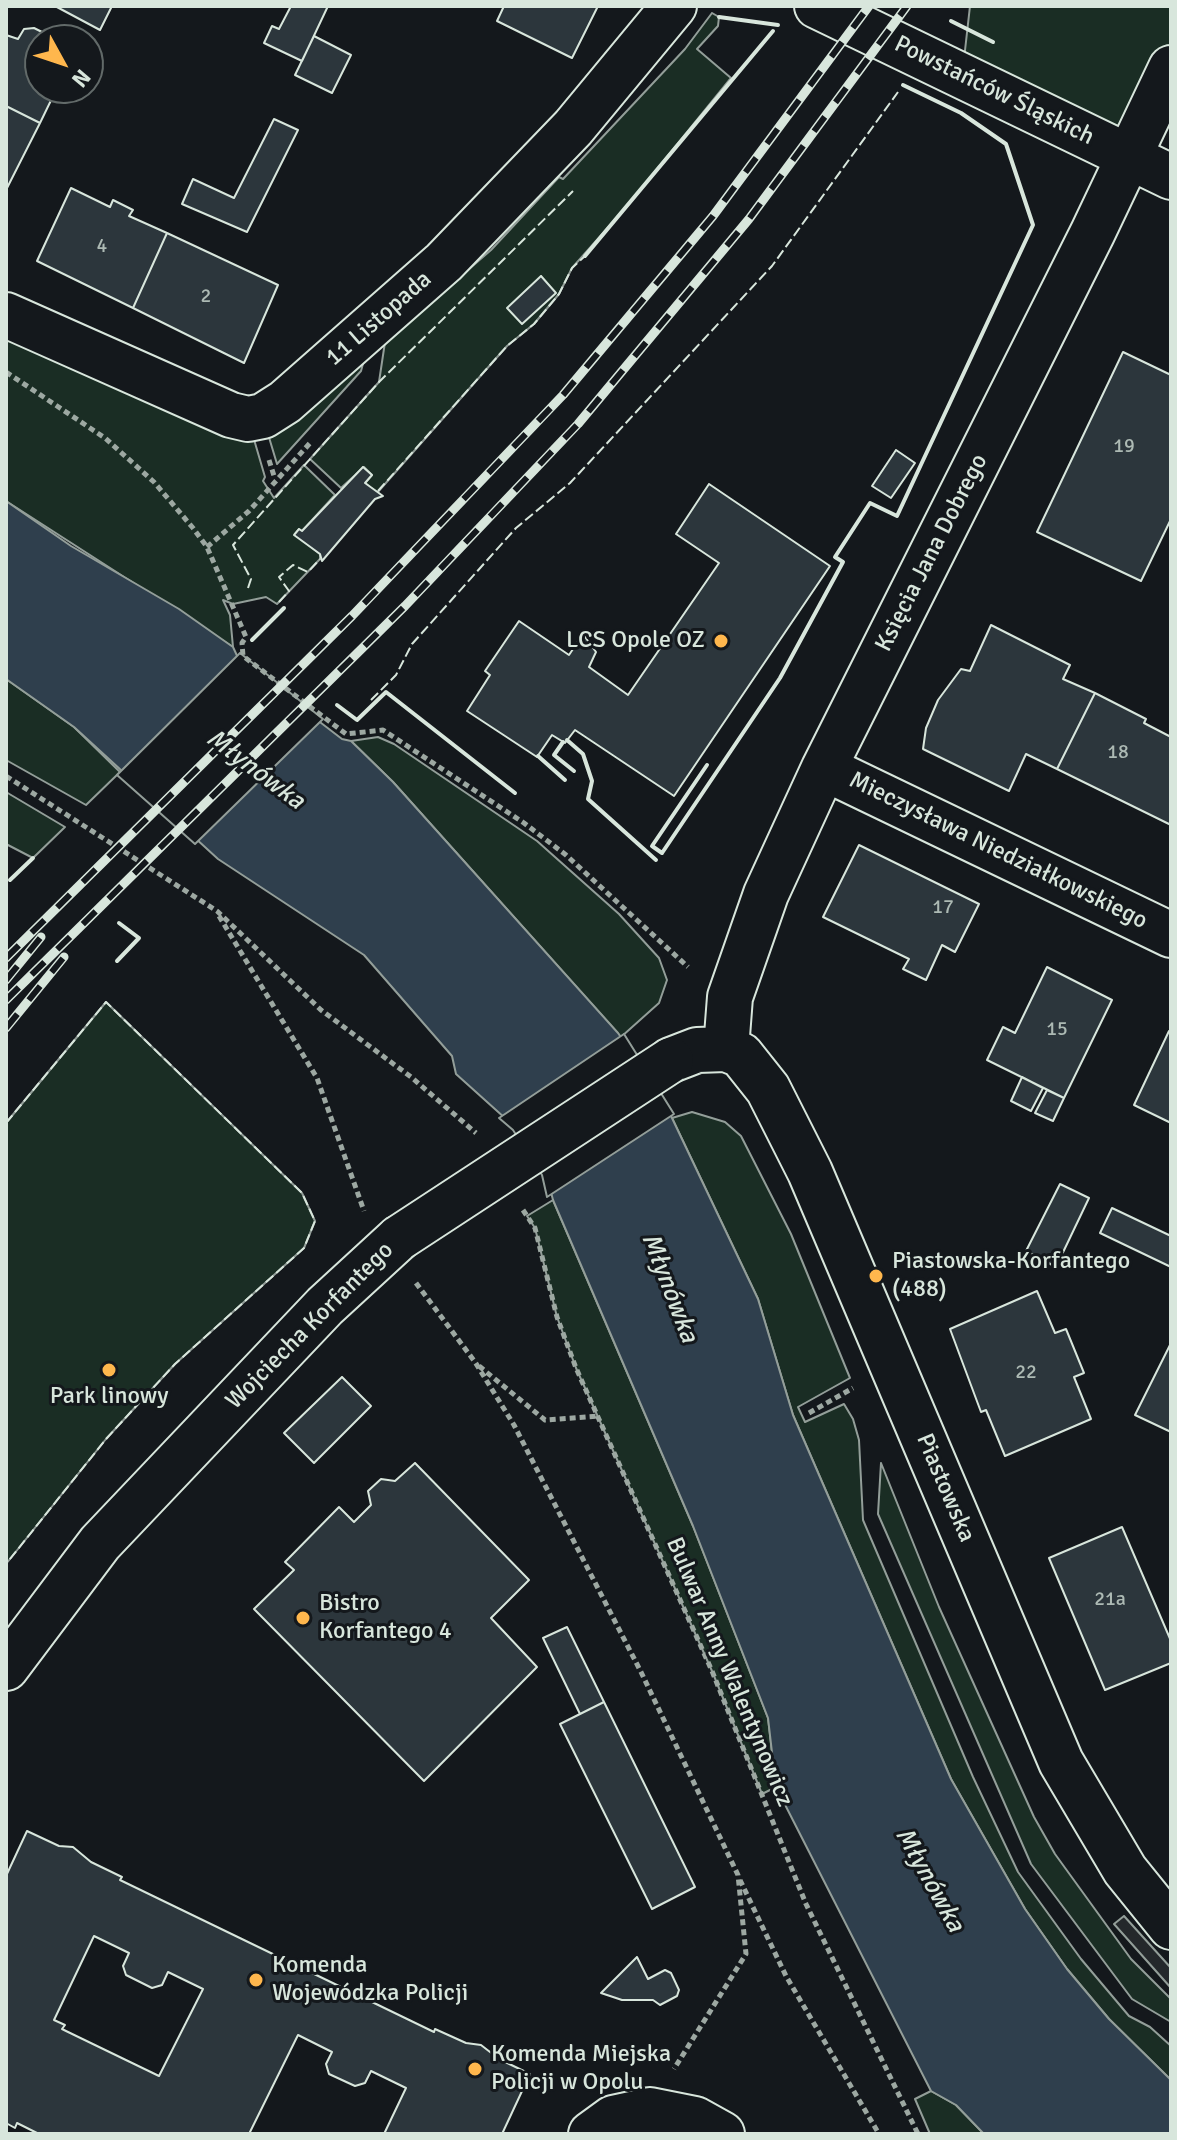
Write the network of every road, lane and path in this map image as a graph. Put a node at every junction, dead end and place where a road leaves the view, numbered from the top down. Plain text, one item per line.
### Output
1 (674, 6) edge
2 (817, 6) edge
3 (1171, 68) edge
4 (1129, 157) junction
5 (1171, 177) edge
6 (6, 315) edge
7 (6, 372) edge
8 (824, 768) junction
9 (6, 776) edge
10 (217, 911) junction
11 (1171, 935) edge
12 (688, 967) dead end
13 (726, 1049) junction
14 (471, 1126) dead end
15 (527, 1216) dead end
16 (394, 1242) junction
17 (475, 1362) junction
18 (861, 1383) dead end
19 (809, 1413) dead end
20 (598, 1416) junction
21 (6, 1668) edge
22 (738, 1875) junction
23 (1171, 1927) edge
24 (618, 2121) edge
25 (722, 2134) edge
26 (879, 2134) edge
27 (918, 2134) edge

1 - 6 street, 11 Listopada
2 - 4 street, Powstańców Śląskich
3 - 4 street, Księcia Jana Dobrego
4 - 5 street, Powstańców Śląskich
4 - 8 street, Księcia Jana Dobrego
7 - 12 path
8 - 11 street, Mieczysława Niedziałkowskiego
8 - 13 street, Księcia Jana Dobrego
9 - 10 path
10 - 14 path
10 - 16 path
13 - 16 street, Wojciecha Korfantego, bridge
13 - 23 street, Piastowska
15 - 20 path, Bulwar Anny Walentynowicz
16 - 17 path
16 - 21 street, Wojciecha Korfantego
17 - 20 path
17 - 22 path
18 - 19 path
20 - 27 path, Bulwar Anny Walentynowicz
22 - 24 path
22 - 26 path
24 - 25 street

